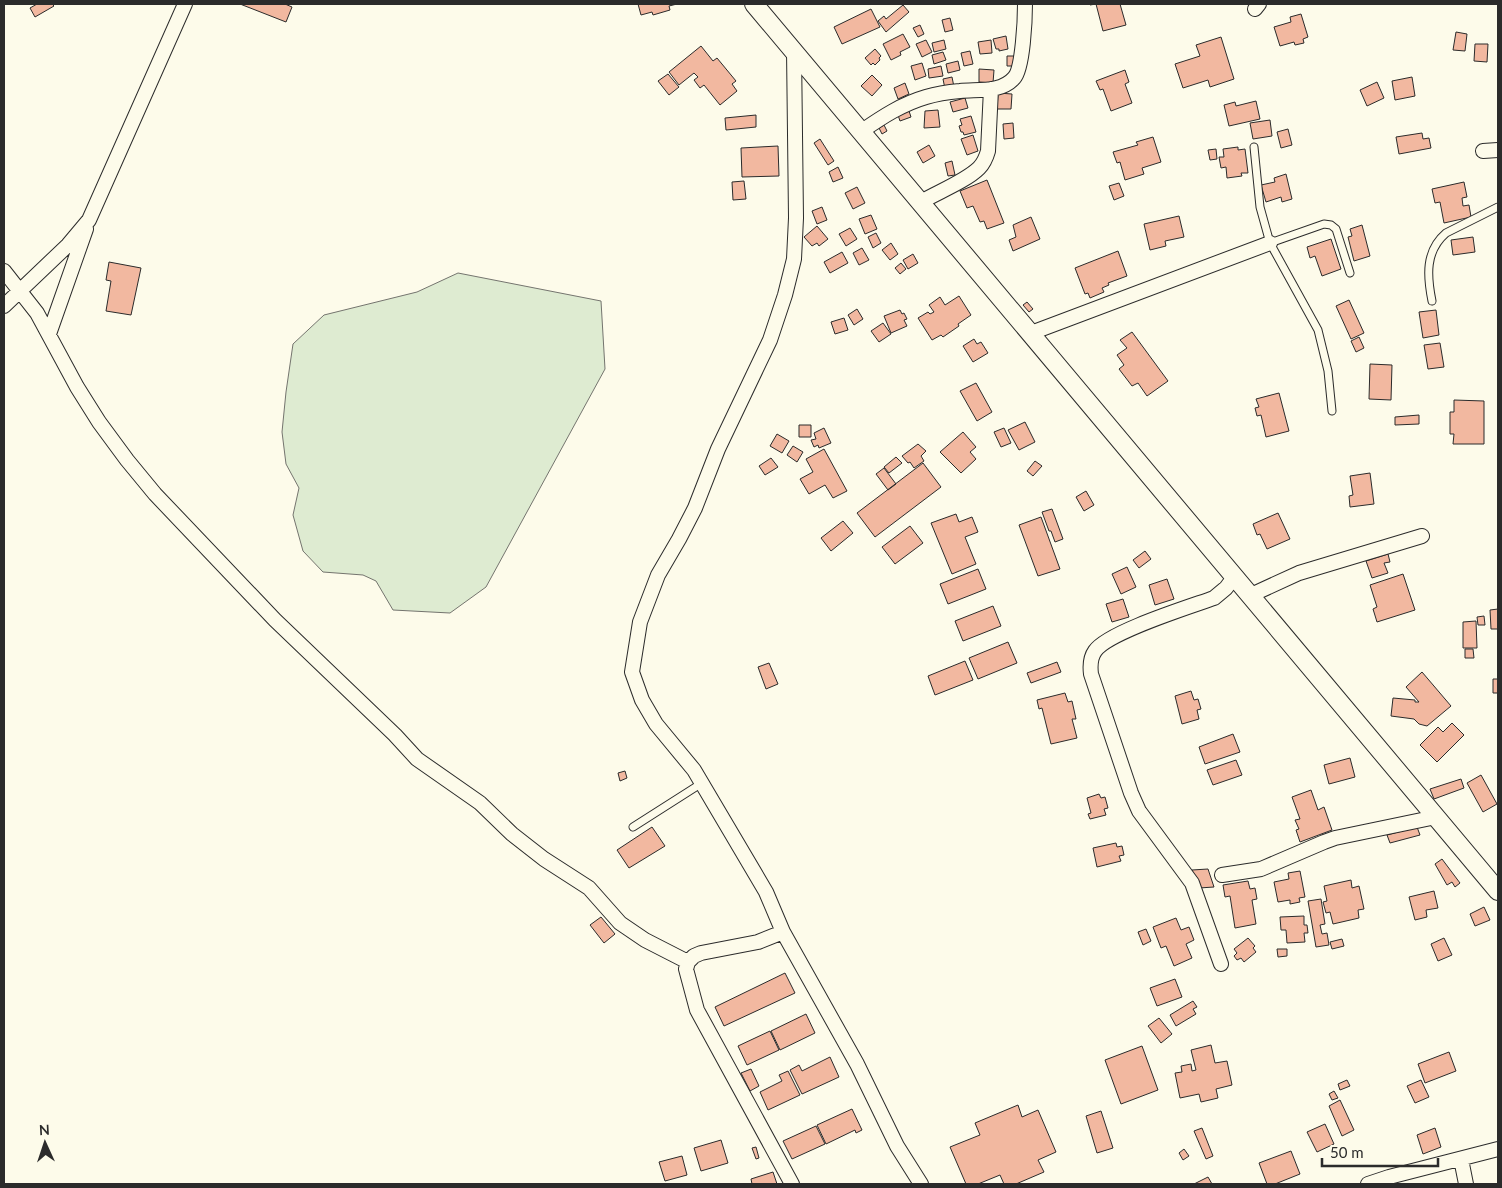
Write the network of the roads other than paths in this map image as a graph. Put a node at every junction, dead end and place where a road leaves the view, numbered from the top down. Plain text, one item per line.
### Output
1 (185, 4) edge
2 (754, 4) edge
3 (1025, 4) edge
4 (794, 50) junction
5 (990, 89) junction
6 (862, 131) junction
7 (1254, 147) dead end
8 (1498, 150) edge
9 (1484, 151) dead end
10 (921, 202) junction
11 (1498, 207) edge
12 (89, 220) junction
13 (1270, 244) junction
14 (4, 271) edge
15 (1350, 272) dead end
16 (20, 291) junction
17 (1432, 301) dead end
18 (4, 306) edge
19 (1031, 333) junction
20 (49, 334) junction
21 (1332, 411) dead end
22 (1422, 536) dead end
23 (1235, 576) junction
24 (1251, 595) junction
25 (702, 783) junction
26 (1436, 817) junction
27 (632, 828) dead end
28 (1222, 875) dead end
29 (1498, 891) edge
30 (783, 932) junction
31 (688, 962) junction
32 (1221, 964) dead end
33 (1498, 1149) edge
34 (1461, 1159) junction
35 (792, 1184) edge
36 (920, 1184) edge
37 (1368, 1184) edge
38 (1466, 1184) edge

1 - 12 street
2 - 4 street
3 - 5 street
4 - 6 street
4 - 25 street
5 - 6 street
5 - 10 street
6 - 10 street
7 - 13 lane
8 - 9 street
10 - 19 street
11 - 17 lane
12 - 16 street
12 - 20 street
13 - 15 lane
13 - 19 street
13 - 21 lane
14 - 16 street
16 - 18 street
16 - 20 street
19 - 23 street
20 - 31 street
22 - 24 street
23 - 24 street
23 - 32 street
24 - 26 street
25 - 27 lane
25 - 30 street
26 - 28 street
26 - 29 street
30 - 31 street
30 - 36 street
31 - 35 street
33 - 34 street
34 - 37 street
34 - 38 street

